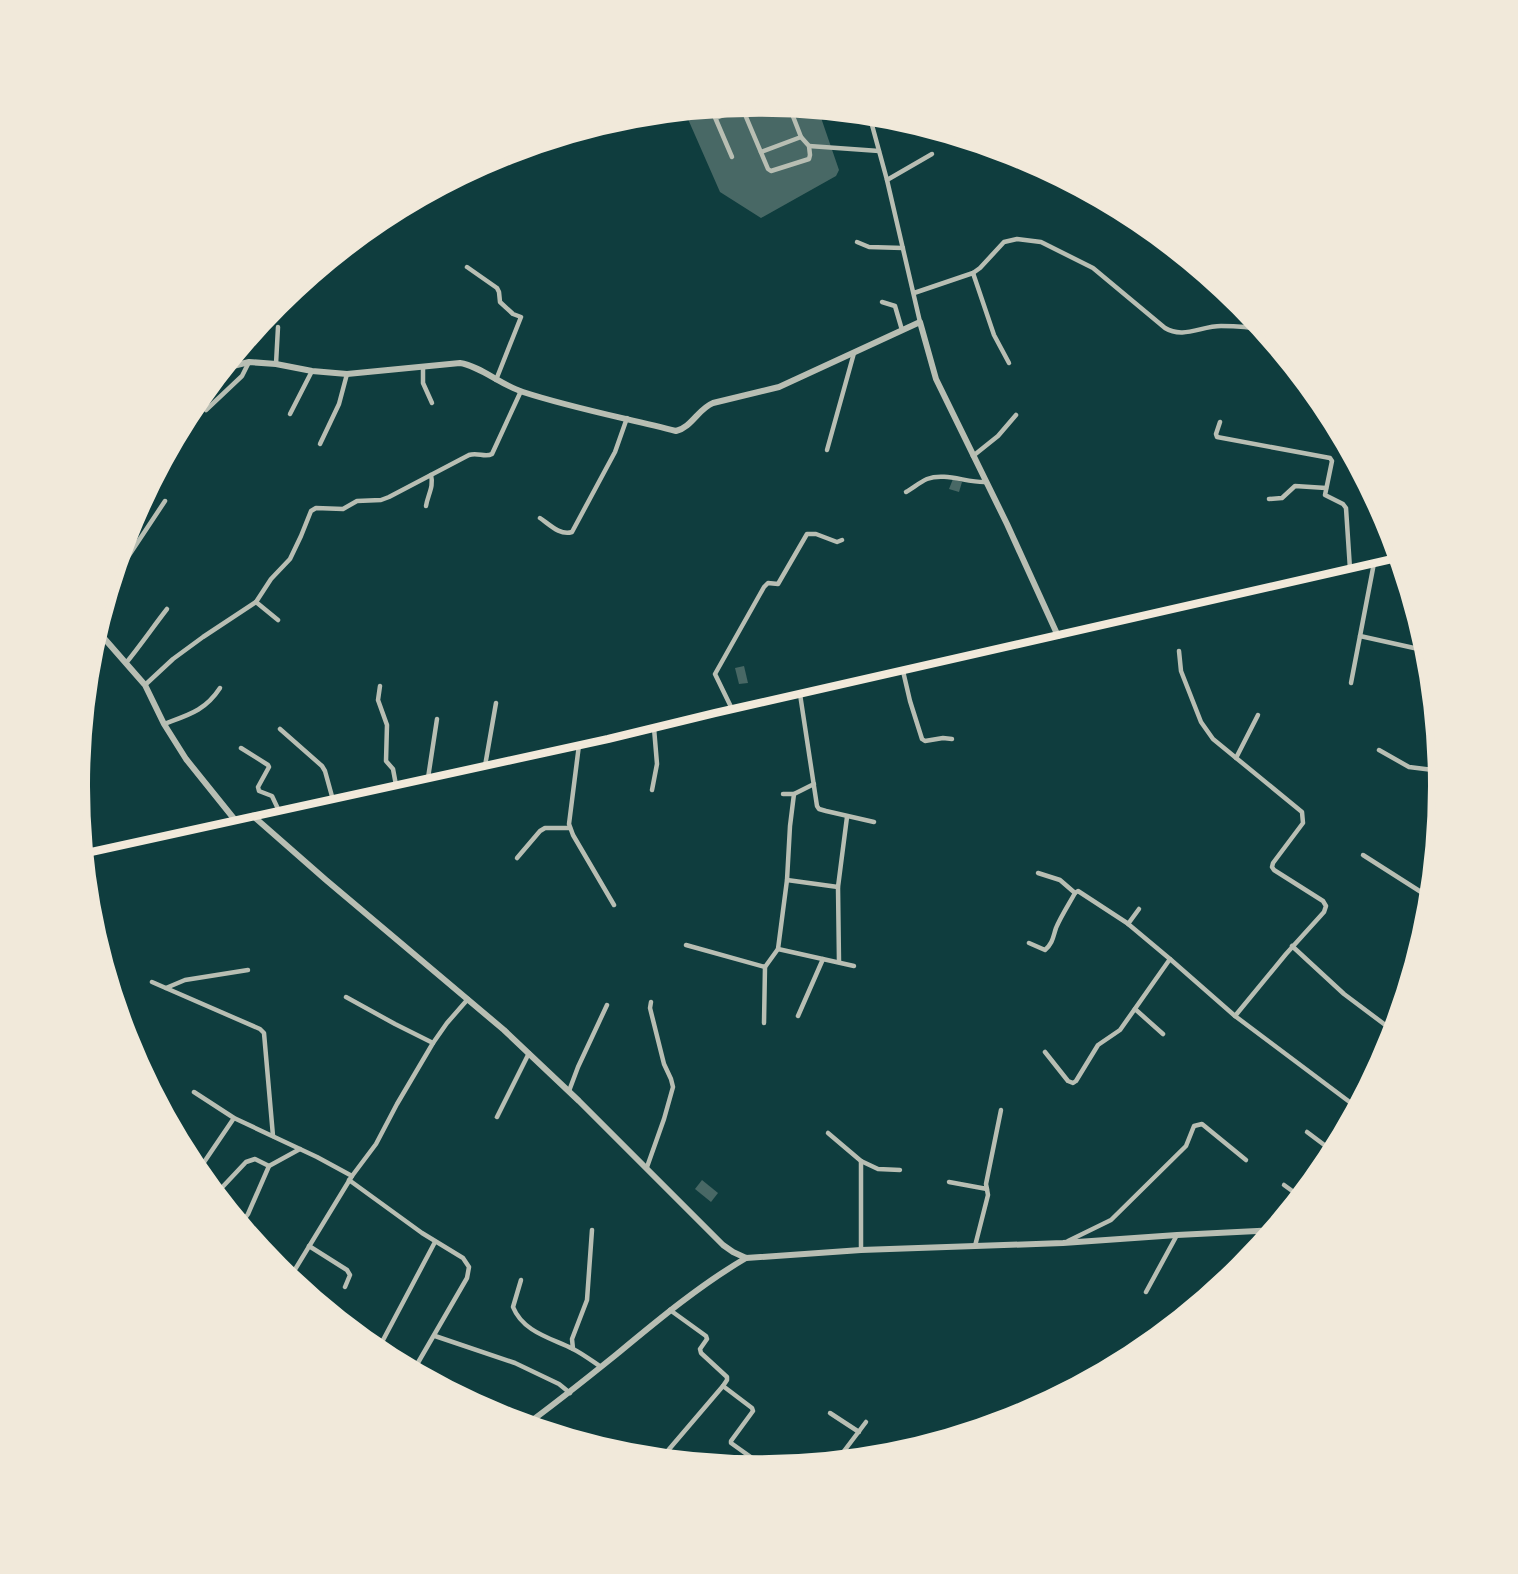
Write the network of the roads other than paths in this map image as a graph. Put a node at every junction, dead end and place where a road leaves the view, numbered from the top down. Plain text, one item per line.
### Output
1 (745, 114) edge
2 (715, 115) edge
3 (723, 115) edge
4 (792, 115) edge
5 (716, 118) junction
6 (871, 123) edge
7 (801, 137) junction
8 (809, 146) junction
9 (879, 151) junction
10 (760, 152) junction
11 (932, 154) dead end
12 (732, 157) dead end
13 (886, 180) junction
14 (857, 242) dead end
15 (903, 248) junction
16 (467, 267) dead end
17 (973, 273) junction
18 (914, 292) junction
19 (882, 302) dead end
20 (920, 322) junction
21 (278, 327) dead end
22 (1252, 329) edge
23 (902, 330) junction
24 (854, 353) junction
25 (249, 362) junction
26 (1009, 363) dead end
27 (276, 364) junction
28 (234, 366) edge
29 (423, 367) junction
30 (312, 371) junction
31 (347, 374) junction
32 (496, 380) junction
33 (521, 391) junction
34 (432, 403) dead end
35 (206, 410) dead end
36 (290, 414) dead end
37 (1016, 414) dead end
38 (627, 418) junction
39 (1220, 422) dead end
40 (320, 444) dead end
41 (827, 450) dead end
42 (973, 456) junction
43 (431, 475) junction
44 (986, 482) junction
45 (1326, 488) junction
46 (906, 492) dead end
47 (1269, 499) dead end
48 (165, 501) dead end
49 (426, 506) dead end
50 (540, 518) dead end
51 (842, 540) dead end
52 (1392, 559) edge
53 (124, 563) edge
54 (1374, 563) junction
55 (1350, 569) junction
56 (256, 602) junction
57 (167, 609) dead end
58 (278, 620) dead end
59 (103, 636) edge
60 (1058, 636) junction
61 (1360, 636) junction
62 (1418, 649) edge
63 (1179, 651) dead end
64 (126, 663) junction
65 (903, 671) junction
66 (1351, 683) dead end
67 (144, 685) junction
68 (380, 686) dead end
69 (219, 688) dead end
70 (800, 694) junction
71 (496, 703) dead end
72 (732, 709) junction
73 (1258, 715) dead end
74 (437, 719) dead end
75 (164, 724) junction
76 (654, 728) junction
77 (280, 729) dead end
78 (952, 739) dead end
79 (579, 745) junction
80 (241, 747) dead end
81 (1379, 750) dead end
82 (1236, 758) junction
83 (485, 766) junction
84 (1432, 770) edge
85 (428, 778) junction
86 (814, 784) junction
87 (396, 785) junction
88 (652, 790) dead end
89 (783, 794) dead end
90 (794, 794) junction
91 (333, 800) junction
92 (279, 812) junction
93 (253, 816) junction
94 (847, 817) junction
95 (235, 820) junction
96 (874, 822) dead end
97 (570, 828) junction
98 (89, 852) edge
99 (1363, 855) dead end
100 (517, 858) dead end
101 (1038, 873) dead end
102 (787, 880) junction
103 (838, 887) junction
104 (1075, 893) junction
105 (1424, 894) edge
106 (614, 905) dead end
107 (1139, 909) dead end
108 (1128, 924) junction
109 (1029, 943) dead end
110 (686, 945) dead end
111 (1292, 946) junction
112 (778, 949) junction
113 (823, 959) junction
114 (1170, 959) junction
115 (839, 962) junction
116 (854, 966) dead end
117 (765, 967) junction
118 (248, 970) dead end
119 (152, 982) dead end
120 (166, 988) junction
121 (346, 997) dead end
122 (468, 999) junction
123 (651, 1002) dead end
124 (607, 1005) dead end
125 (1135, 1009) junction
126 (798, 1016) dead end
127 (1235, 1016) junction
128 (764, 1023) dead end
129 (1388, 1027) edge
130 (1164, 1034) dead end
131 (433, 1043) junction
132 (1045, 1052) dead end
133 (529, 1053) junction
134 (569, 1091) junction
135 (194, 1092) dead end
136 (1353, 1104) edge
137 (1000, 1110) dead end
138 (497, 1117) dead end
139 (234, 1118) junction
140 (1307, 1132) dead end
141 (828, 1133) dead end
142 (273, 1136) junction
143 (1327, 1147) edge
144 (300, 1149) junction
145 (1246, 1160) dead end
146 (861, 1161) junction
147 (202, 1165) edge
148 (269, 1166) junction
149 (647, 1167) junction
150 (900, 1170) dead end
151 (351, 1178) junction
152 (949, 1182) dead end
153 (1284, 1185) dead end
154 (987, 1189) junction
155 (220, 1190) edge
156 (1296, 1193) edge
157 (244, 1220) edge
158 (592, 1230) dead end
159 (1265, 1231) edge
160 (1177, 1235) junction
161 (435, 1242) junction
162 (1063, 1243) junction
163 (309, 1246) junction
164 (975, 1246) junction
165 (861, 1250) junction
166 (746, 1258) junction
167 (293, 1272) edge
168 (521, 1280) dead end
169 (345, 1287) dead end
170 (1146, 1292) dead end
171 (670, 1310) junction
172 (435, 1336) junction
173 (380, 1343) edge
174 (573, 1349) junction
175 (416, 1366) edge
176 (601, 1367) junction
177 (723, 1386) junction
178 (570, 1393) junction
179 (830, 1413) dead end
180 (532, 1421) edge
181 (866, 1422) dead end
182 (859, 1432) junction
183 (665, 1454) edge
184 (841, 1456) edge
185 (755, 1460) edge

1 - 10 street
2 - 5 street
3 - 5 street
4 - 7 street
5 - 12 street
6 - 9 street
7 - 8 street
7 - 10 street
8 - 9 street
8 - 10 street
9 - 13 street
11 - 13 street
13 - 15 street
14 - 15 street
15 - 18 street
16 - 32 street
17 - 18 street
17 - 22 street
17 - 26 street
18 - 20 street
19 - 23 street
20 - 23 street
20 - 42 street
21 - 27 street
23 - 24 street
24 - 38 street
24 - 41 street
25 - 27 street
25 - 28 street
25 - 35 street
27 - 30 street
29 - 31 street
29 - 32 street
29 - 34 street
30 - 31 street
30 - 36 street
31 - 40 street
32 - 33 street
33 - 38 street
33 - 43 street
37 - 42 street
38 - 50 street
39 - 45 street
42 - 44 street
43 - 49 street
43 - 56 street
44 - 46 street
44 - 60 street
45 - 47 street
45 - 55 street
48 - 53 street
51 - 72 street
52 - 54 main road
54 - 55 main road
54 - 61 street
55 - 60 main road
56 - 58 street
56 - 67 street
57 - 64 street
59 - 64 street
60 - 65 main road
61 - 62 street
61 - 66 street
63 - 82 street
64 - 67 street
65 - 70 main road
65 - 78 street
67 - 75 street
68 - 87 street
69 - 75 street
70 - 72 main road
70 - 86 street
71 - 83 street
72 - 76 main road
73 - 82 street
74 - 85 street
75 - 95 street
76 - 79 main road
76 - 88 street
77 - 91 street
79 - 83 main road
79 - 97 street
80 - 92 street
81 - 84 street
82 - 111 street
83 - 85 main road
85 - 87 main road
86 - 90 street
86 - 94 street
87 - 91 main road
89 - 90 street
90 - 102 street
91 - 92 main road
92 - 93 main road
93 - 95 main road
93 - 122 street
94 - 96 street
94 - 103 street
95 - 98 main road
97 - 100 street
97 - 106 street
99 - 105 street
101 - 104 street
102 - 103 street
102 - 112 street
103 - 115 street
104 - 108 street
104 - 109 street
107 - 108 street
108 - 114 street
110 - 117 street
111 - 127 street
111 - 129 street
112 - 113 street
112 - 117 street
113 - 115 street
113 - 126 street
114 - 125 street
114 - 127 street
115 - 116 street
117 - 128 street
118 - 120 street
119 - 120 street
120 - 142 street
121 - 131 street
122 - 131 street
122 - 133 street
123 - 149 street
124 - 134 street
125 - 130 street
125 - 132 street
127 - 136 street
131 - 151 street
133 - 134 street
133 - 138 street
134 - 149 street
135 - 139 street
137 - 154 street
139 - 142 street
139 - 147 street
140 - 143 street
141 - 146 street
142 - 144 street
144 - 148 street
144 - 151 street
145 - 162 street
146 - 150 street
146 - 165 street
148 - 155 street
148 - 157 street
149 - 166 street
151 - 161 street
151 - 163 street
152 - 154 street
153 - 156 street
154 - 164 street
158 - 174 street
159 - 160 street
160 - 162 street
160 - 170 street
161 - 172 street
161 - 173 street
162 - 164 street
163 - 167 street
163 - 169 street
164 - 165 street
165 - 166 street
166 - 171 street
168 - 174 street
171 - 176 street
171 - 177 street
172 - 175 street
172 - 178 street
174 - 176 street
176 - 178 street
177 - 183 street
177 - 185 street
178 - 180 street
179 - 182 street
181 - 182 street
182 - 184 street

